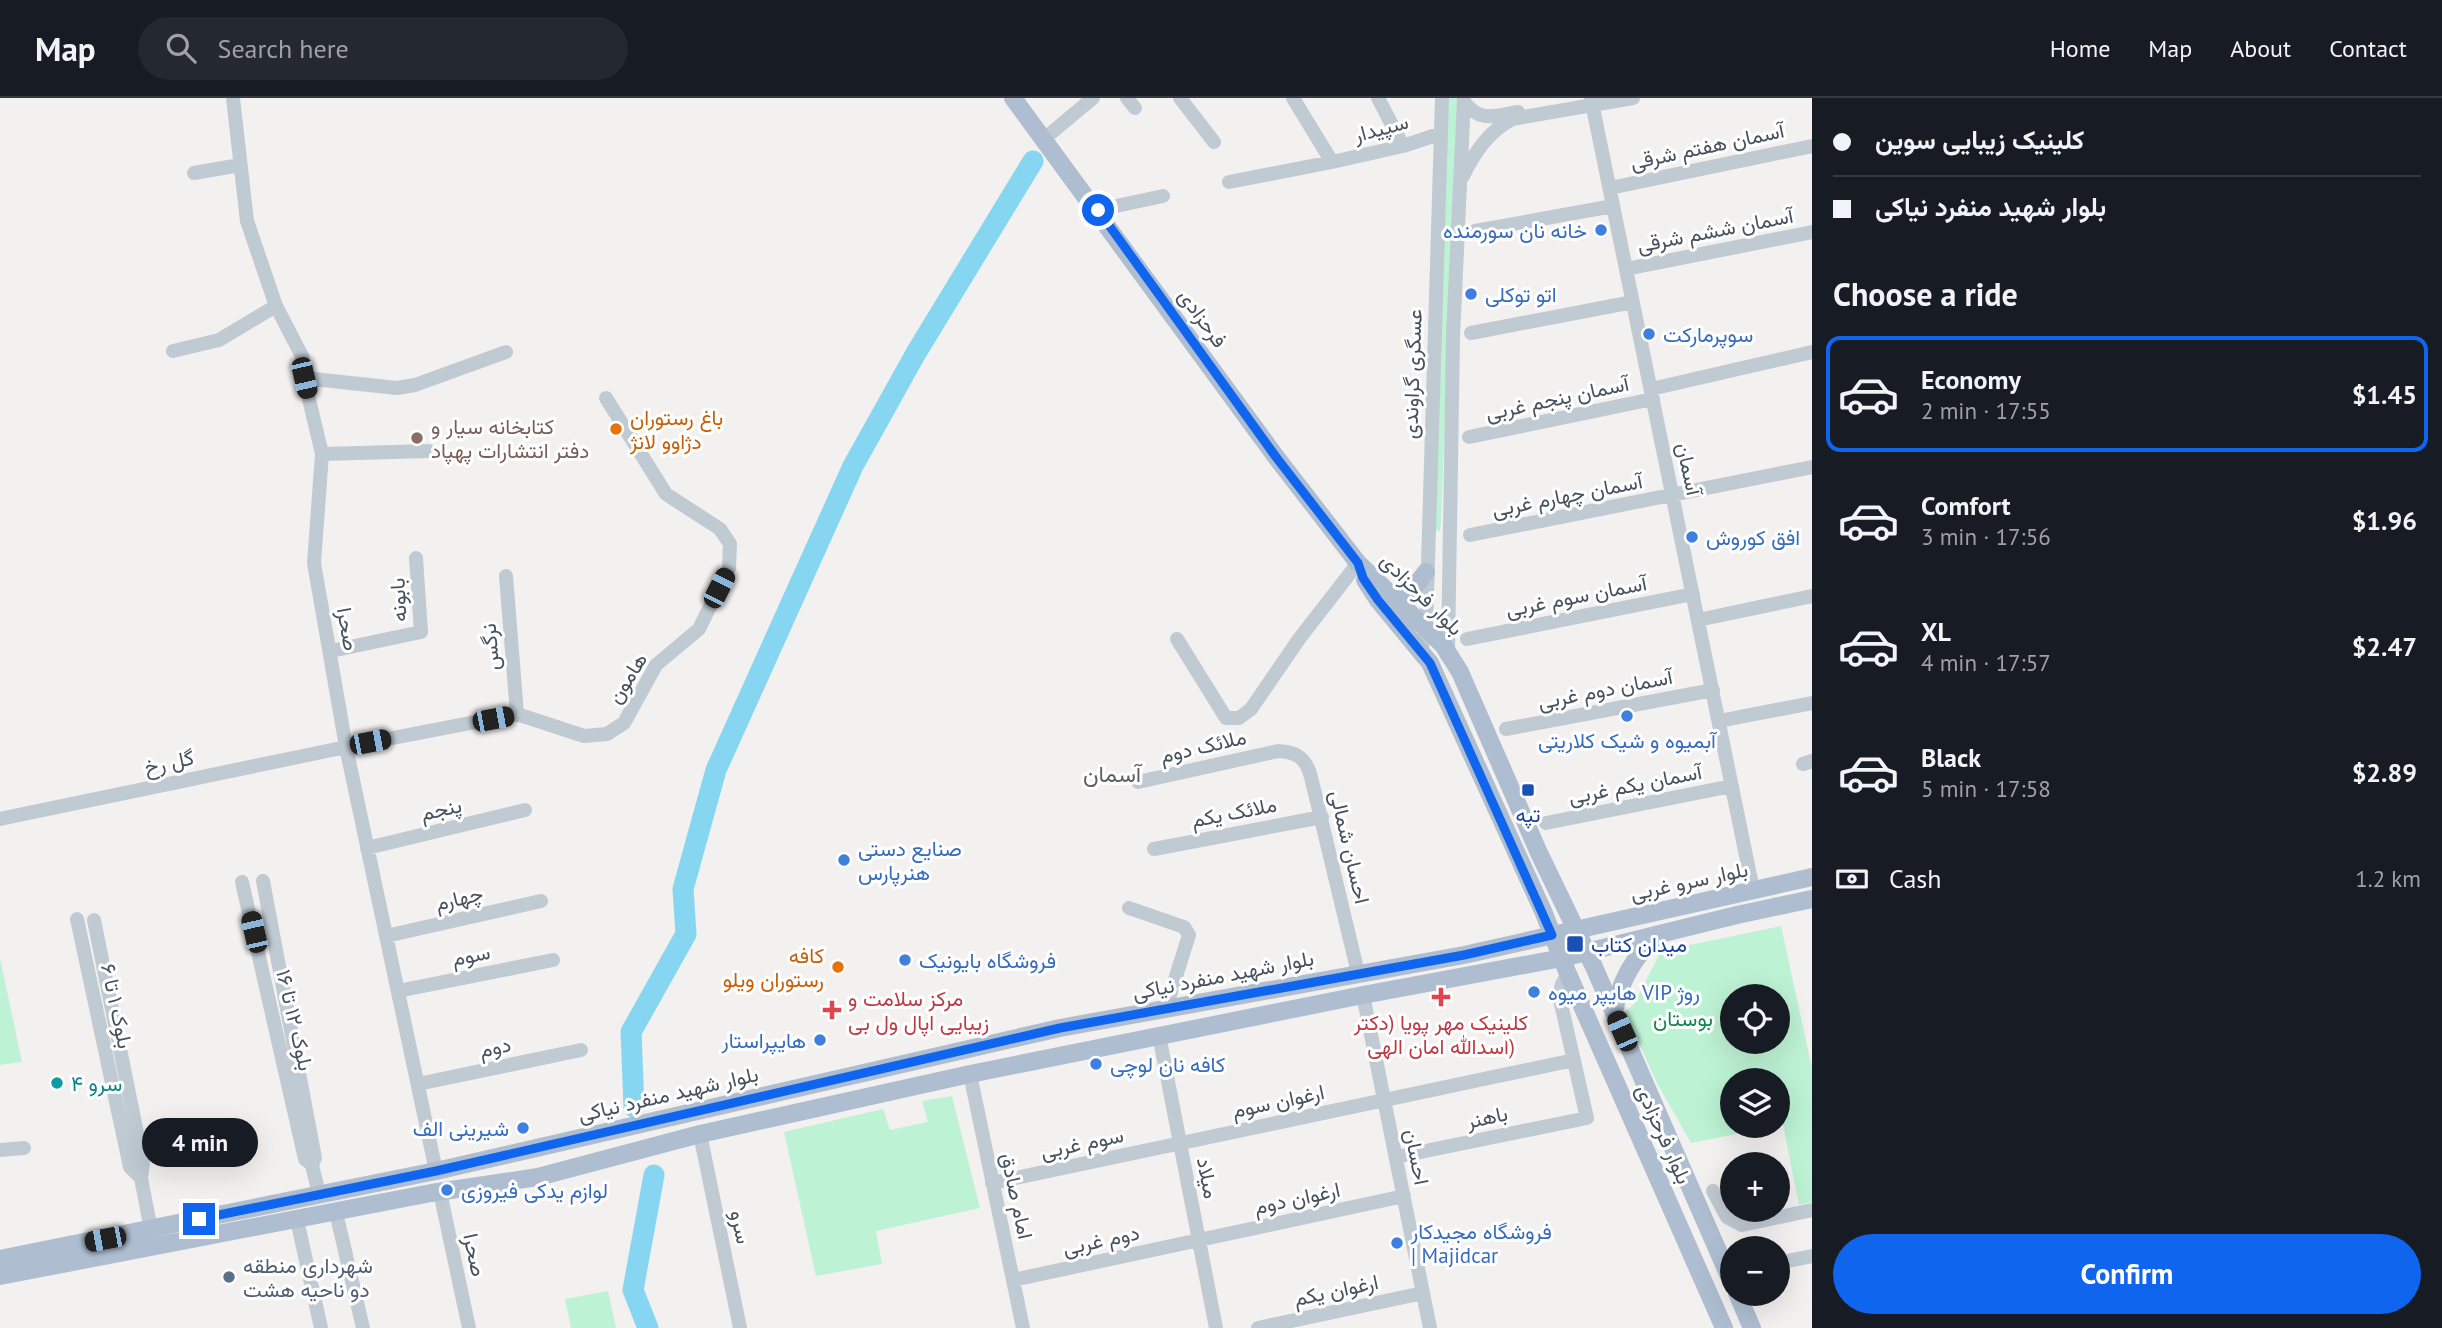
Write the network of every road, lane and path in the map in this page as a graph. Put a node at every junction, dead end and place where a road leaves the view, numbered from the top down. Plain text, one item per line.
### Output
1 (233, 98) edge
2 (1013, 98) edge
3 (1025, 98) edge
4 (1093, 98) edge
5 (1180, 98) edge
6 (1293, 98) edge
7 (1378, 98) edge
8 (1441, 98) edge
9 (1633, 98) edge
10 (1464, 100) edge
11 (1592, 101) edge
12 (1028, 119) junction
13 (1439, 134) junction
14 (1044, 139) junction
15 (1214, 142) dead end
16 (1403, 146) junction
17 (1812, 146) edge
18 (1332, 162) junction
19 (240, 165) junction
20 (194, 173) dead end
21 (1229, 183) dead end
22 (1460, 184) junction
23 (1610, 188) junction
24 (1163, 196) dead end
25 (1614, 206) junction
26 (1097, 210) junction
27 (1475, 232) dead end
28 (1812, 232) edge
29 (1626, 269) junction
30 (1633, 302) junction
31 (276, 306) junction
32 (1471, 333) dead end
33 (173, 351) dead end
34 (506, 352) dead end
35 (1812, 352) edge
36 (304, 378) junction
37 (1652, 394) junction
38 (606, 398) dead end
39 (1469, 437) dead end
40 (429, 451) dead end
41 (322, 454) junction
42 (1812, 467) edge
43 (1673, 496) junction
44 (1470, 535) dead end
45 (1448, 538) junction
46 (1428, 539) junction
47 (416, 558) dead end
48 (1358, 563) junction
49 (1426, 572) junction
50 (506, 576) dead end
51 (1388, 593) junction
52 (1693, 594) junction
53 (1812, 596) edge
54 (1698, 620) junction
55 (1426, 629) junction
56 (1177, 639) dead end
57 (1467, 639) dead end
58 (331, 651) junction
59 (1448, 651) junction
60 (1421, 652) junction
61 (1713, 690) junction
62 (1812, 703) edge
63 (517, 714) junction
64 (1719, 721) junction
65 (1506, 729) dead end
66 (346, 747) junction
67 (1278, 751) joint
68 (1138, 782) dead end
69 (1732, 786) junction
70 (525, 810) dead end
71 (1322, 817) junction
72 (0, 820) edge
73 (1546, 822) dead end
74 (367, 848) junction
75 (1154, 849) dead end
76 (1539, 853) junction
77 (1519, 861) junction
78 (1812, 877) edge
79 (263, 881) dead end
80 (243, 882) dead end
81 (1754, 890) junction
82 (1812, 899) edge
83 (541, 901) dead end
84 (1129, 908) dead end
85 (77, 919) dead end
86 (94, 920) dead end
87 (1576, 929) junction
88 (1660, 934) junction
89 (1552, 935) junction
90 (386, 936) junction
91 (1587, 951) junction
92 (553, 960) dead end
93 (1565, 966) junction
94 (1358, 973) junction
95 (398, 991) junction
96 (1363, 995) junction
97 (1167, 1008) junction
98 (1614, 1012) junction
99 (1060, 1028) junction
100 (1159, 1035) junction
101 (581, 1050) dead end
102 (1069, 1054) junction
103 (1574, 1060) junction
104 (970, 1074) junction
105 (418, 1084) junction
106 (1647, 1089) junction
107 (1624, 1098) junction
108 (1384, 1101) junction
109 (640, 1123) junction
110 (700, 1134) junction
111 (1180, 1143) junction
112 (24, 1148) dead end
113 (649, 1148) junction
114 (0, 1150) edge
115 (1396, 1157) junction
116 (312, 1165) junction
117 (436, 1171) junction
118 (141, 1178) junction
119 (992, 1183) junction
120 (1713, 1191) dead end
121 (435, 1192) junction
122 (319, 1194) junction
123 (1404, 1196) junction
124 (1812, 1210) edge
125 (338, 1222) junction
126 (151, 1230) junction
127 (299, 1230) junction
128 (1199, 1240) junction
129 (1720, 1252) edge
130 (1812, 1256) edge
131 (0, 1259) edge
132 (1790, 1261) edge
133 (27, 1272) junction
134 (0, 1276) edge
135 (1013, 1280) junction
136 (1423, 1293) junction
137 (1743, 1306) edge
138 (321, 1328) edge
139 (363, 1328) edge
140 (469, 1328) edge
141 (740, 1328) edge
142 (1023, 1328) edge
143 (1216, 1328) edge
144 (1258, 1328) edge
145 (1430, 1328) edge
146 (1724, 1328) edge
147 (1752, 1328) edge

1 - 19 street, صحرا
2 - 12 main road, فرحزادی
3 - 12 street
4 - 14 street
5 - 15 street
6 - 18 street, سپیدار
7 - 16 street
8 - 13 street, عسگری گراوندی
9 - 11 street
10 - 11 street
10 - 22 street, عسگری گراوندی
11 - 22 street
11 - 23 street, آسمان
12 - 14 main road, فرحزادی
13 - 16 street, سپیدار
13 - 46 street, عسگری گراوندی
14 - 26 main road, فرحزادی
16 - 18 street, سپیدار
17 - 23 street, آسمان هفتم شرقی
18 - 21 street, سپیدار
19 - 20 street
19 - 31 street, صحرا
22 - 45 street, عسگری گراوندی
23 - 25 street, آسمان
24 - 26 street
25 - 27 street
25 - 29 street, آسمان
26 - 48 main road, فرحزادی
28 - 29 street, آسمان ششم شرقی
29 - 30 street, آسمان
30 - 32 street
30 - 37 street, آسمان
31 - 33 street
31 - 36 street, صحرا
34 - 36 street
35 - 37 street, آسمان پنجم غربی
36 - 41 street, صحرا
37 - 39 street, آسمان پنجم غربی
37 - 43 street, آسمان
38 - 63 street, هامون
40 - 41 street
41 - 58 street, صحرا
42 - 43 street, آسمان چهارم غربی
43 - 44 street, آسمان چهارم غربی
43 - 52 street, آسمان
45 - 46 street
45 - 59 street, عسگری گراوندی
46 - 49 street, عسگری گراوندی
47 - 58 street, بابونه
48 - 51 main road, بلوار فرحزادی
48 - 56 street
48 - 60 main road, بلوار فرحزادی
49 - 51 main road
49 - 55 street, عسگری گراوندی
50 - 63 street, نرگس
51 - 55 main road, بلوار فرحزادی
52 - 54 street, آسمان
52 - 57 street, آسمان سوم غربی
53 - 54 street
54 - 61 street, آسمان
55 - 59 main road, بلوار فرحزادی
55 - 60 street, عسگری گراوندی
58 - 66 street, صحرا
59 - 76 main road, بلوار فرحزادی
60 - 77 main road, بلوار فرحزادی
61 - 64 street, آسمان
61 - 65 street, آسمان دوم غربی
62 - 64 street
63 - 66 street, هامون
64 - 69 street, آسمان
66 - 72 street, گل رخ
66 - 74 street, صحرا
67 - 68 street, ملائک دوم
67 - 71 street, احسان شمالی
69 - 73 street, آسمان یکم غربی
69 - 81 street, آسمان
70 - 74 street, پنجم
71 - 75 street, ملائک یکم
71 - 94 street, احسان شمالی
74 - 90 street, صحرا
76 - 77 main road
76 - 87 main road, بلوار فرحزادی
77 - 89 main road, بلوار فرحزادی
78 - 81 main road, بلوار سرو غربی
79 - 116 street
80 - 116 street, بلوک ۱۲ تا ۱۶
81 - 87 main road, بلوار سرو غربی
82 - 88 main road, بلوار سرو غربی
83 - 90 street, چهارم
84 - 97 street
85 - 118 street, بلوک ۱ تا ۶
86 - 118 street
87 - 89 main road, بلوار سرو غربی
87 - 91 main road, بلوار فرحزادی
88 - 91 main road, بلوار سرو غربی
88 - 98 main road
89 - 93 main road, بلوار فرحزادی
89 - 94 main road, بلوار شهید منفرد نیاکی
90 - 95 street, صحرا
91 - 93 main road, بلوار سرو غربی
91 - 98 main road, بلوار فرحزادی
92 - 95 street, سوم
93 - 96 main road
93 - 103 street
93 - 107 main road, بلوار فرحزادی
94 - 97 main road, بلوار شهید منفرد نیاکی
95 - 105 street, صحرا
96 - 100 main road
96 - 108 street, احسان
97 - 99 main road, بلوار شهید منفرد نیاکی
98 - 106 main road, بلوار فرحزادی
99 - 102 main road
99 - 109 main road, بلوار شهید منفرد نیاکی
100 - 102 main road
100 - 111 street, میلاد
101 - 105 street, دوم
102 - 104 main road
103 - 108 street, ارغوان سوم
103 - 115 street, باهنر
104 - 110 main road
104 - 119 street, امام صادق
105 - 117 street, صحرا
106 - 107 main road
106 - 129 main road, بلوار فرحزادی
107 - 146 main road, بلوار فرحزادی
108 - 111 street, ارغوان سوم
108 - 115 street, احسان
109 - 113 main road
109 - 117 main road, بلوار شهید منفرد نیاکی
110 - 113 main road
110 - 141 street, سرو
111 - 119 street, سوم غربی
111 - 128 street, میلاد
112 - 114 street
113 - 121 main road
115 - 123 street, احسان
116 - 122 street
117 - 122 main road, بلوار شهید منفرد نیاکی
118 - 126 street
119 - 135 street, امام صادق
120 - 124 street
121 - 125 main road
121 - 133 main road
121 - 140 street, صحرا
122 - 126 main road, بلوار شهید منفرد نیاکی
123 - 128 street, ارغوان دوم
123 - 136 street, احسان
125 - 127 main road
125 - 139 street
126 - 131 main road, بلوار شهید منفرد نیاکی
127 - 133 main road
127 - 138 street
128 - 135 street, دوم غربی
128 - 143 street, میلاد
130 - 132 street
133 - 134 main road
135 - 142 street, امام صادق
136 - 144 street, ارغوان یکم
136 - 145 street, احسان
137 - 147 main road

